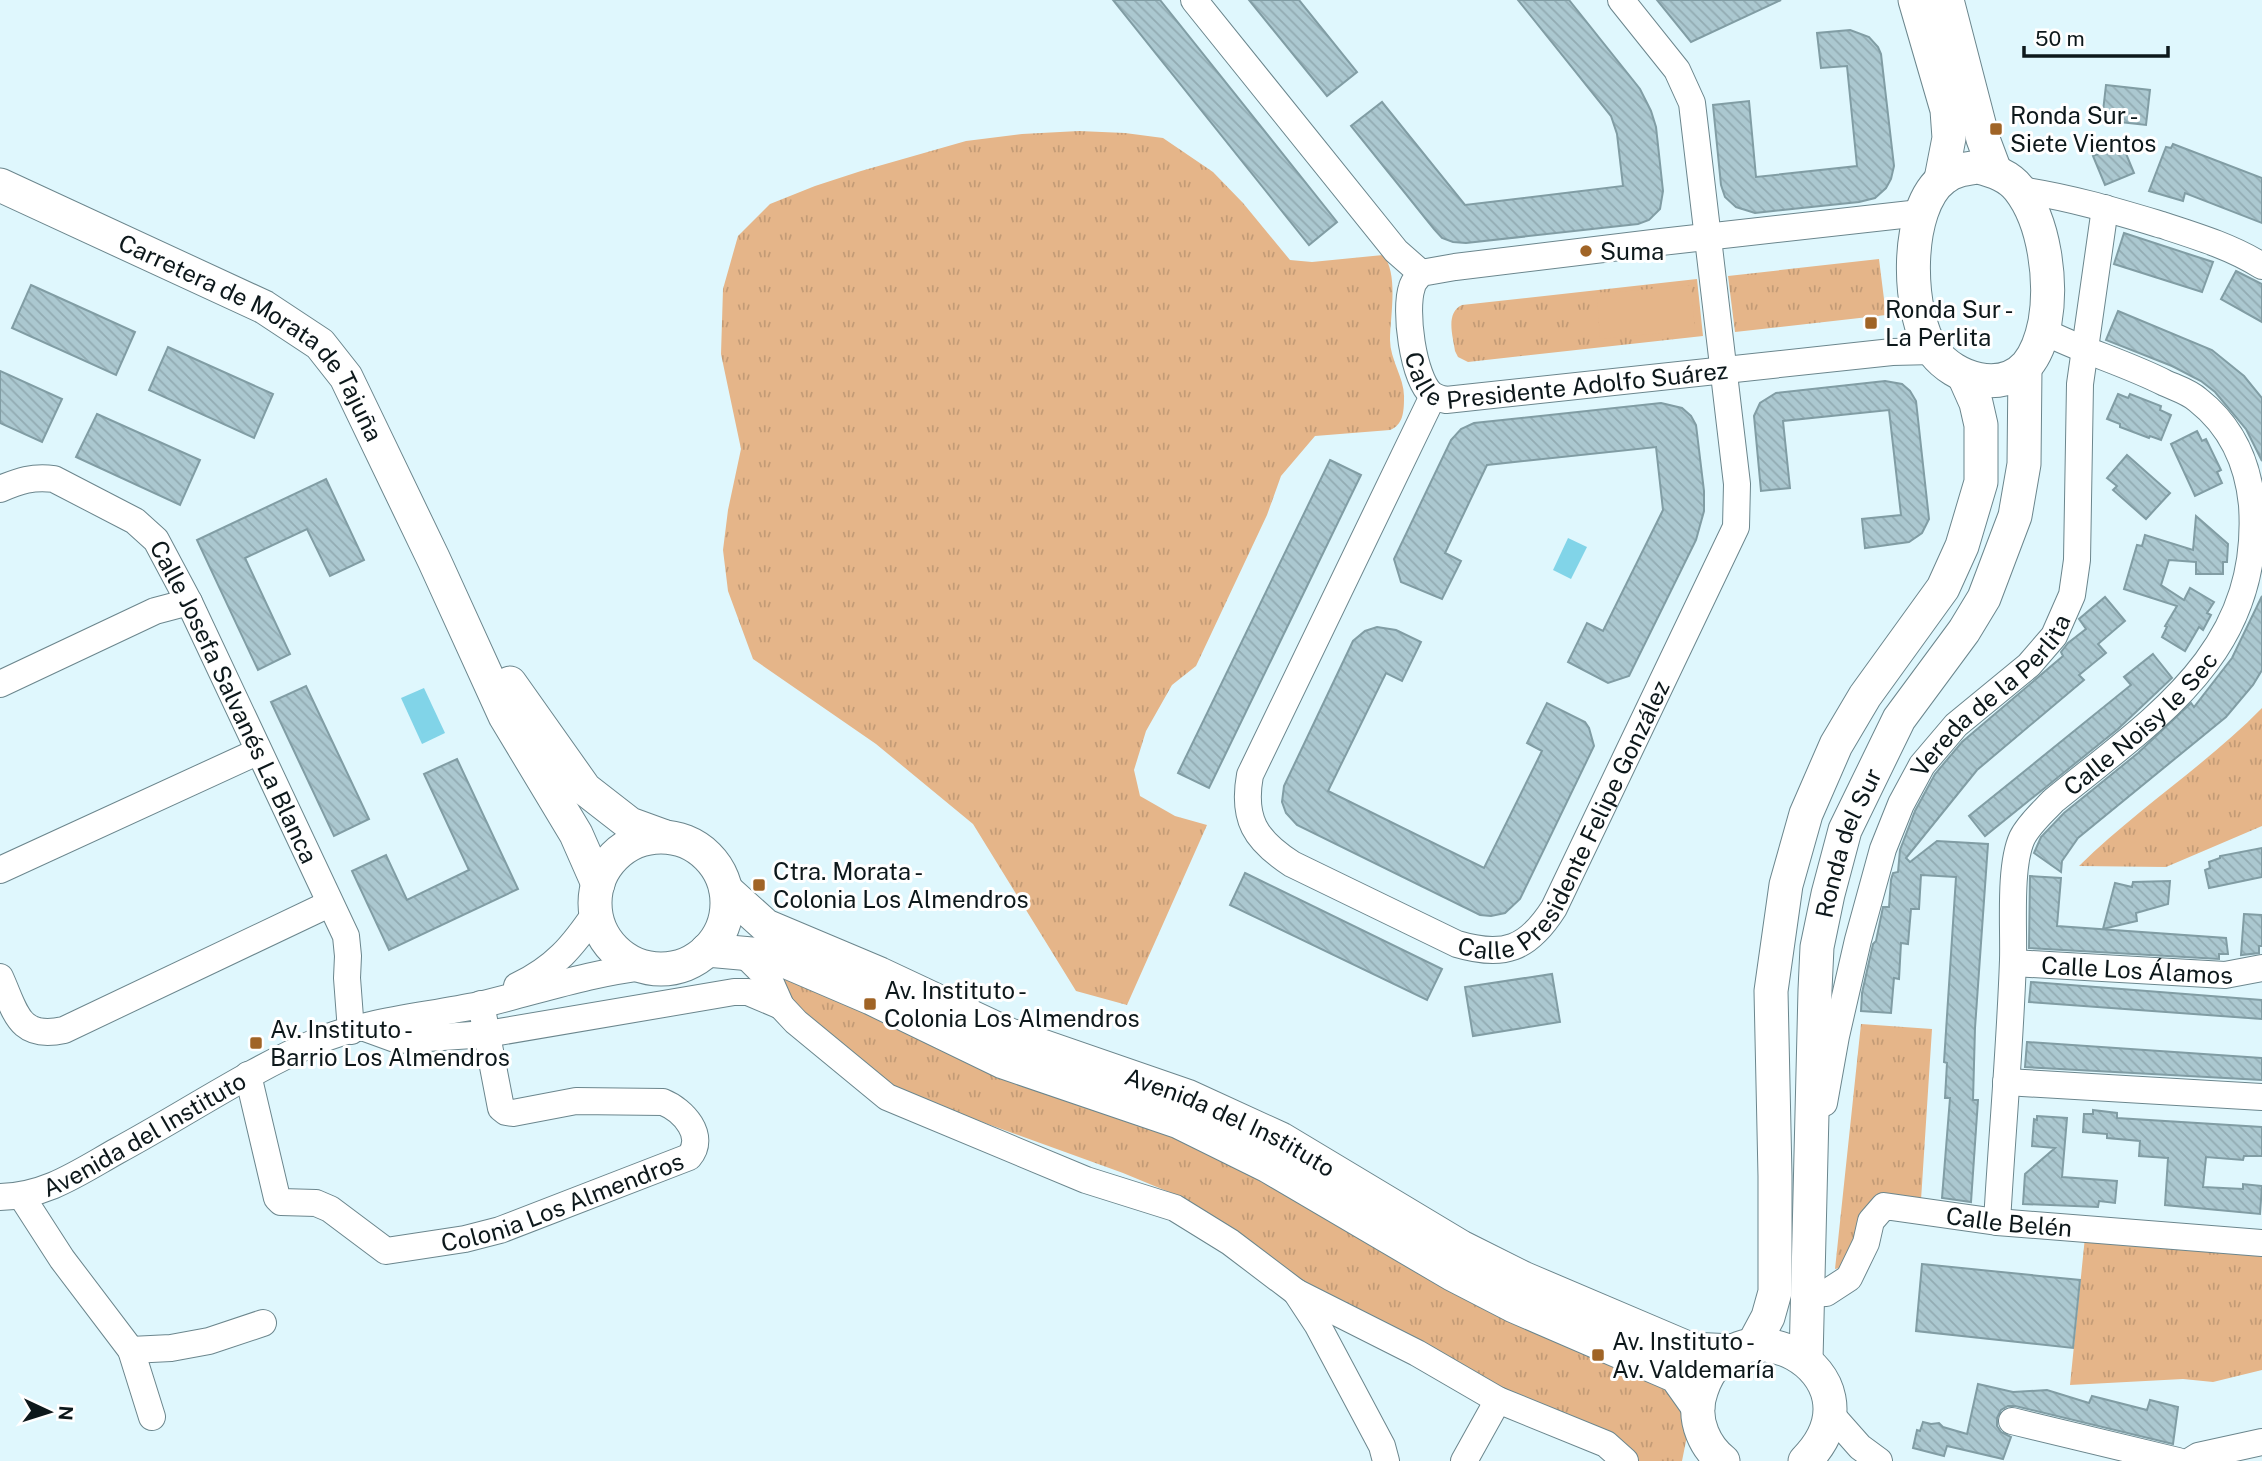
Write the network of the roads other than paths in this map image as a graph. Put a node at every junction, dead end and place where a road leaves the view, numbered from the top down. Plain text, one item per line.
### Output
1 (1194, 0) edge
2 (1620, 0) edge
3 (1916, 0) edge
4 (1947, 0) edge
5 (1941, 179) junction
6 (2007, 180) junction
7 (0, 185) edge
8 (2105, 208) junction
9 (1920, 213) junction
10 (1708, 237) junction
11 (2262, 266) edge
12 (1421, 273) junction
13 (2043, 331) junction
14 (2086, 349) junction
15 (1934, 351) junction
16 (2025, 368) junction
17 (1725, 370) junction
18 (1964, 376) junction
19 (1433, 396) junction
20 (0, 489) edge
21 (434, 560) junction
22 (189, 603) junction
23 (0, 684) edge
24 (257, 752) junction
25 (663, 836) junction
26 (0, 870) edge
27 (726, 890) junction
28 (597, 898) junction
29 (329, 904) junction
30 (707, 950) junction
31 (743, 953) junction
32 (2013, 963) junction
33 (645, 967) junction
34 (2262, 968) edge
35 (0, 976) edge
36 (481, 1004) junction
37 (782, 1006) junction
38 (357, 1029) junction
39 (487, 1034) junction
40 (248, 1075) junction
41 (2006, 1082) junction
42 (2262, 1097) edge
43 (1810, 1173) junction
44 (11, 1197) edge
45 (1997, 1222) junction
46 (2262, 1243) edge
47 (1296, 1292) junction
48 (1807, 1294) junction
49 (263, 1323) dead end
50 (1743, 1348) junction
51 (131, 1350) junction
52 (1806, 1360) junction
53 (1498, 1400) junction
54 (1829, 1412) junction
55 (152, 1417) dead end
56 (1699, 1418) junction
57 (2012, 1421) dead end
58 (2262, 1441) edge
59 (1386, 1461) edge
60 (1464, 1461) edge
61 (1625, 1461) edge
62 (1688, 1461) edge
63 (1723, 1461) edge
64 (1805, 1461) edge
65 (1879, 1461) edge
66 (2178, 1461) edge
67 (2190, 1461) edge

1 - 12 street
2 - 10 street, Calle Presidente Felipe González
3 - 5 main road, Ronda del Sur
4 - 6 main road, Ronda del Sur
5 - 6 main road
5 - 9 main road, Ronda del Sur
6 - 8 street
6 - 13 main road, Ronda del Sur
7 - 21 main road, Carretera de Morata de Tajuña
8 - 11 street
8 - 14 street, Vereda de la Perlita
9 - 10 street
9 - 15 main road, Ronda del Sur
10 - 12 street
10 - 17 street, Calle Presidente Felipe González
12 - 19 street, Calle Presidente Adolfo Suárez
13 - 14 street, Calle Noisy le Sec
13 - 16 main road, Ronda del Sur
14 - 32 street, Calle Noisy le Sec
14 - 43 street, Vereda de la Perlita
15 - 17 street, Calle Presidente Adolfo Suárez
15 - 18 main road, Ronda del Sur
16 - 18 main road
16 - 43 main road, Ronda del Sur
17 - 19 street, Calle Presidente Adolfo Suárez
17 - 19 street, Calle Presidente Felipe González
18 - 50 main road, Ronda del Sur
20 - 22 street, Calle Josefa Salvanés La Blanca
21 - 25 main road, Carretera de Morata de Tajuña
21 - 28 main road, Carretera de Morata de Tajuña
22 - 23 street
22 - 24 street, Calle Josefa Salvanés La Blanca
24 - 26 street
24 - 29 street, Calle Josefa Salvanés La Blanca
25 - 27 main road
25 - 28 main road
27 - 30 main road
27 - 50 main road, Avenida del Instituto
28 - 33 main road
28 - 36 street, Avenida del Instituto
29 - 35 street
29 - 38 street, Calle Josefa Salvanés La Blanca
30 - 31 main road, Avenida del Instituto
30 - 33 main road
31 - 37 street
31 - 56 main road, Avenida del Instituto
32 - 34 street, Calle Los Álamos
32 - 41 street, Calle Noisy le Sec
33 - 36 street, Avenida del Instituto
36 - 38 street, Avenida del Instituto
36 - 39 street, Colonia Los Almendros
37 - 39 street
37 - 47 street
38 - 39 street
38 - 40 street, Avenida del Instituto
39 - 40 street, Colonia Los Almendros
40 - 44 street, Avenida del Instituto
41 - 42 street
41 - 45 street, Calle Noisy le Sec
43 - 48 main road, Ronda del Sur
44 - 51 street
45 - 46 street, Calle Belén
45 - 48 street, Calle Belén
47 - 53 street
47 - 59 street
48 - 52 main road, Ronda del Sur
49 - 51 street
50 - 52 main road, Avenida del Instituto
50 - 56 main road
51 - 55 street
52 - 54 main road
53 - 60 street
53 - 61 street
54 - 64 main road
54 - 65 street
56 - 62 main road
56 - 63 main road, Avenida del Instituto
57 - 66 street
58 - 67 street

